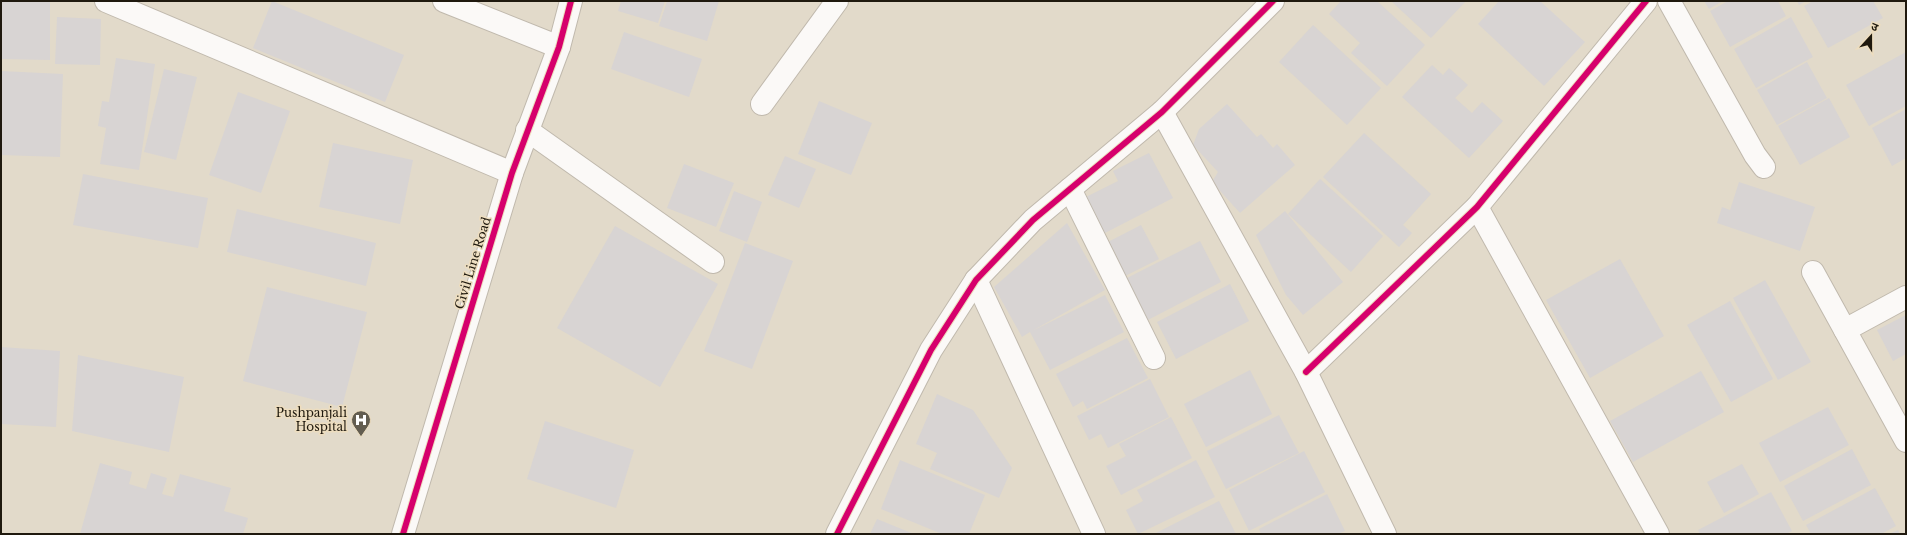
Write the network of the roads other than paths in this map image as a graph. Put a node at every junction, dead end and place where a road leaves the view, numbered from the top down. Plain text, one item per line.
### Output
1 (106, 1) edge
2 (444, 1) edge
3 (571, 1) edge
4 (837, 1) edge
5 (1273, 1) edge
6 (1646, 1) edge
7 (1669, 1) edge
8 (559, 47) junction
9 (762, 104) dead end
10 (1162, 112) junction
11 (527, 130) junction
12 (1764, 167) dead end
13 (512, 173) junction
14 (1070, 189) junction
15 (1477, 207) junction
16 (713, 262) dead end
17 (1813, 272) dead end
18 (976, 280) junction
19 (1906, 297) edge
20 (1845, 330) junction
21 (1154, 358) dead end
22 (1306, 372) junction
23 (1906, 441) edge
24 (403, 534) edge
25 (837, 534) edge
26 (1094, 534) edge
27 (1385, 534) edge
28 (1658, 534) edge

1 - 13 street
2 - 8 street
3 - 8 street, Civil Line Road
4 - 9 street
5 - 10 street
6 - 15 street
7 - 12 street
8 - 11 street, Civil Line Road
10 - 14 street
10 - 22 street
11 - 13 street, Civil Line Road
11 - 16 street
13 - 24 street, Civil Line Road
14 - 18 street
14 - 21 street
15 - 22 street
15 - 28 street
17 - 20 street
18 - 25 street
18 - 26 street
19 - 20 street
20 - 23 street
22 - 27 street

